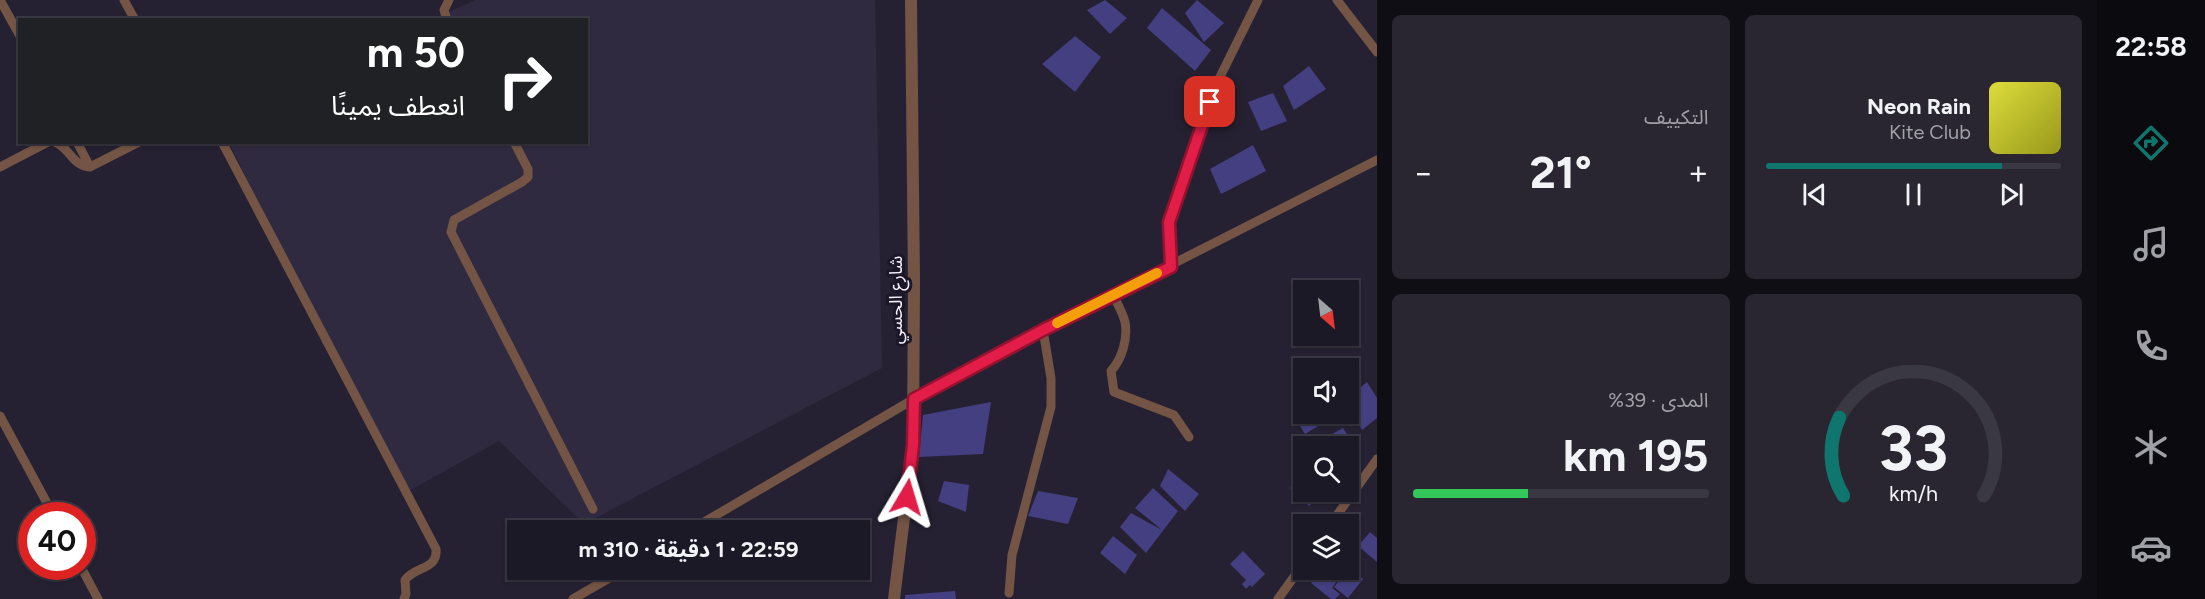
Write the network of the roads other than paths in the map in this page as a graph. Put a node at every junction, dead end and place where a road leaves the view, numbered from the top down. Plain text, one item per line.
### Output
1 (0, 0) edge
2 (124, 0) edge
3 (449, 0) edge
4 (911, 0) edge
5 (1258, 0) edge
6 (1337, 0) edge
7 (134, 18) edge
8 (446, 18) edge
9 (18, 32) edge
10 (1377, 52) edge
11 (44, 144) edge
12 (60, 144) edge
13 (78, 144) edge
14 (135, 144) edge
15 (223, 144) edge
16 (515, 144) edge
17 (1377, 160) edge
18 (0, 167) edge
19 (90, 167) junction
20 (1171, 267) junction
21 (1113, 295) junction
22 (1043, 330) junction
23 (914, 399) junction
24 (0, 416) edge
25 (1189, 437) dead end
26 (1377, 459) edge
27 (46, 502) edge
28 (593, 509) dead end
29 (1338, 514) edge
30 (708, 520) edge
31 (1293, 578) edge
32 (88, 580) edge
33 (606, 580) edge
34 (1009, 593) dead end
35 (98, 599) edge
36 (404, 599) edge
37 (573, 599) edge
38 (894, 599) edge
39 (1278, 599) edge

1 - 9 street
2 - 7 street
3 - 8 street
4 - 23 street, شارع الحسي
5 - 20 street
6 - 10 street
11 - 18 street
12 - 19 street
13 - 19 street
14 - 19 street
15 - 36 street
16 - 28 street
17 - 20 street
20 - 21 street
21 - 22 street
21 - 25 street
22 - 23 street
22 - 34 street
23 - 30 street
23 - 38 street, شارع الحسي
24 - 27 street
26 - 29 street
31 - 39 street
32 - 35 street
33 - 37 street

